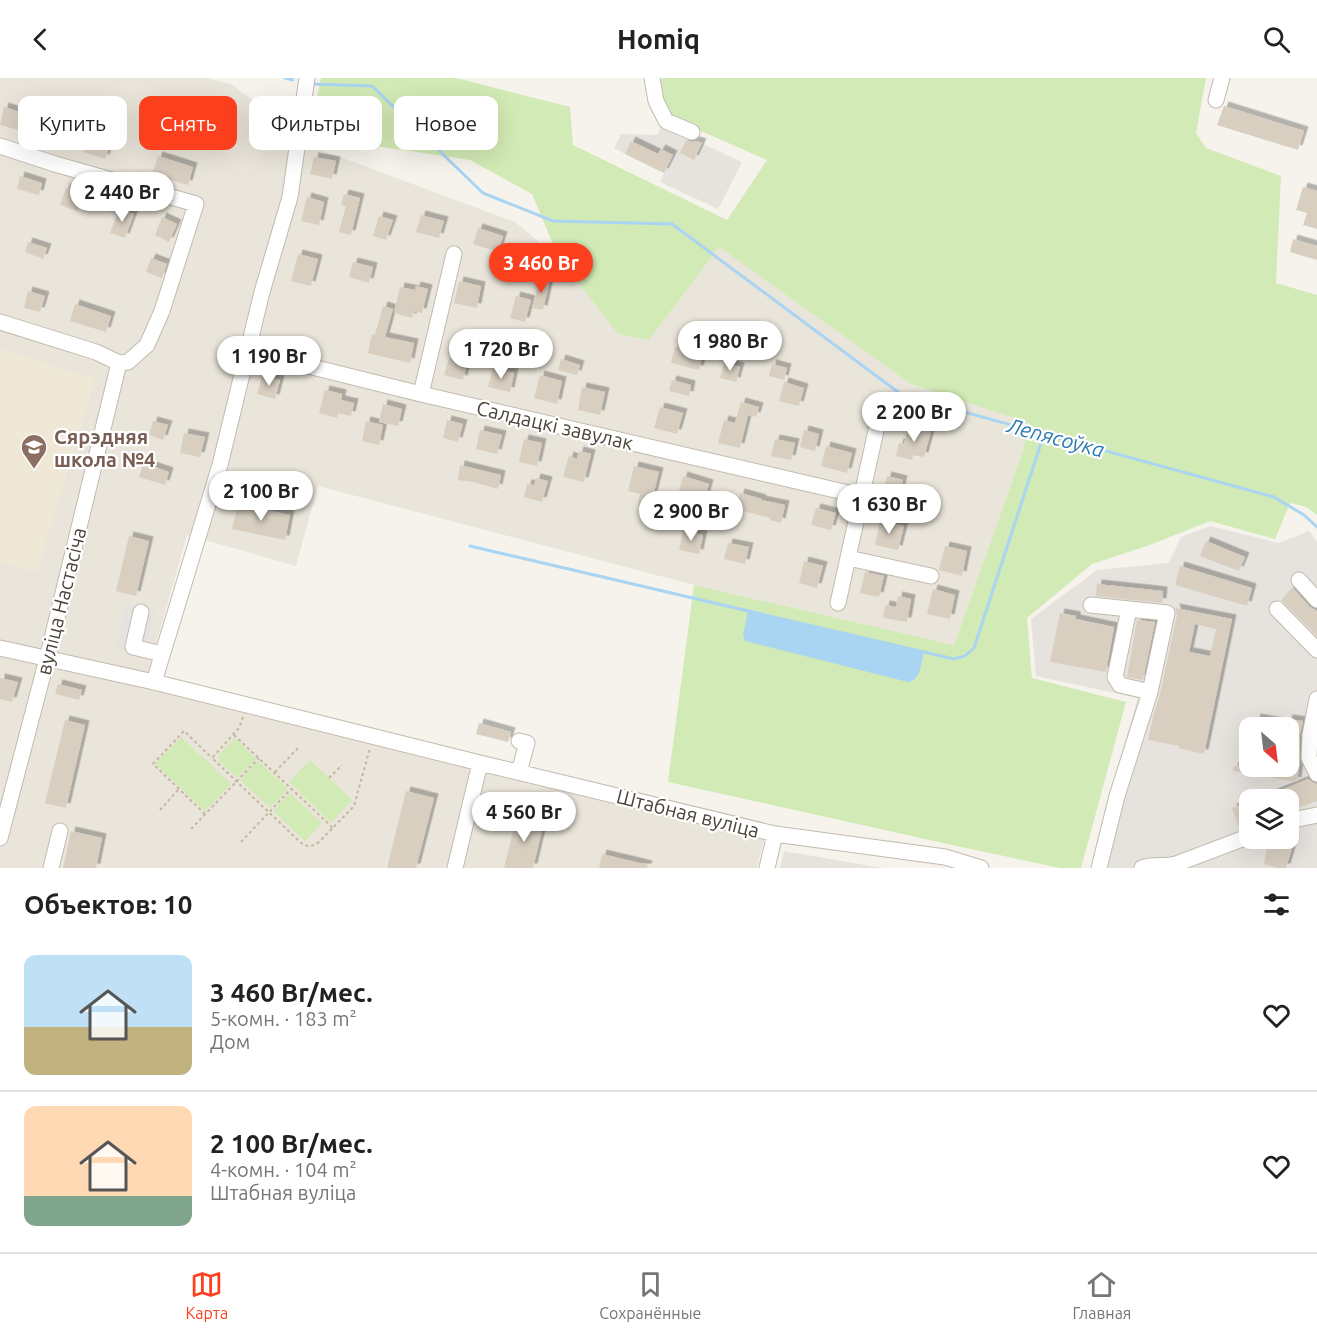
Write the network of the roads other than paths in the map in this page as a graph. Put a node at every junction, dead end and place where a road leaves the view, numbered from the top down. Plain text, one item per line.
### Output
1 (307, 78) edge
2 (652, 78) edge
3 (1222, 78) edge
4 (1216, 100) dead end
5 (692, 132) dead end
6 (0, 146) edge
7 (454, 254) dead end
8 (0, 322) edge
9 (248, 351) junction
10 (119, 363) junction
11 (421, 394) junction
12 (881, 408) dead end
13 (861, 496) junction
14 (848, 558) junction
15 (931, 576) dead end
16 (1299, 580) dead end
17 (1317, 600) edge
18 (838, 603) dead end
19 (1091, 605) dead end
20 (1129, 609) junction
21 (1277, 609) dead end
22 (141, 612) dead end
23 (0, 648) edge
24 (1317, 650) edge
25 (162, 654) junction
26 (47, 659) junction
27 (154, 682) junction
28 (1150, 692) junction
29 (1317, 699) edge
30 (519, 741) dead end
31 (1313, 756) edge
32 (480, 763) junction
33 (519, 772) junction
34 (1317, 774) edge
35 (1317, 815) edge
36 (1299, 819) edge
37 (60, 831) dead end
38 (775, 834) junction
39 (0, 838) edge
40 (1239, 840) edge
41 (1153, 867) edge
42 (51, 868) edge
43 (455, 868) edge
44 (767, 868) edge
45 (981, 868) edge
46 (1100, 868) edge

1 - 9 street
2 - 5 street
3 - 4 street
6 - 10 street
7 - 11 street
8 - 10 street
9 - 11 street, Салдацкі завулак
9 - 25 street
10 - 26 street, вуліца Настасіча
11 - 13 street, Салдацкі завулак
12 - 13 street
13 - 14 street
14 - 15 street
14 - 18 street
16 - 17 street
19 - 20 street
20 - 28 street
20 - 28 street
21 - 24 street
22 - 25 street
23 - 26 street, Штабная вуліца
25 - 27 street
26 - 27 street, Штабная вуліца
26 - 39 street, вуліца Настасіча
27 - 32 street, Штабная вуліца
28 - 46 street
29 - 31 street
30 - 33 street
31 - 34 street
32 - 33 street, Штабная вуліца
32 - 43 street
33 - 38 street, Штабная вуліца
35 - 36 street
37 - 42 street
38 - 44 street
38 - 45 street, Штабная вуліца
40 - 41 street

